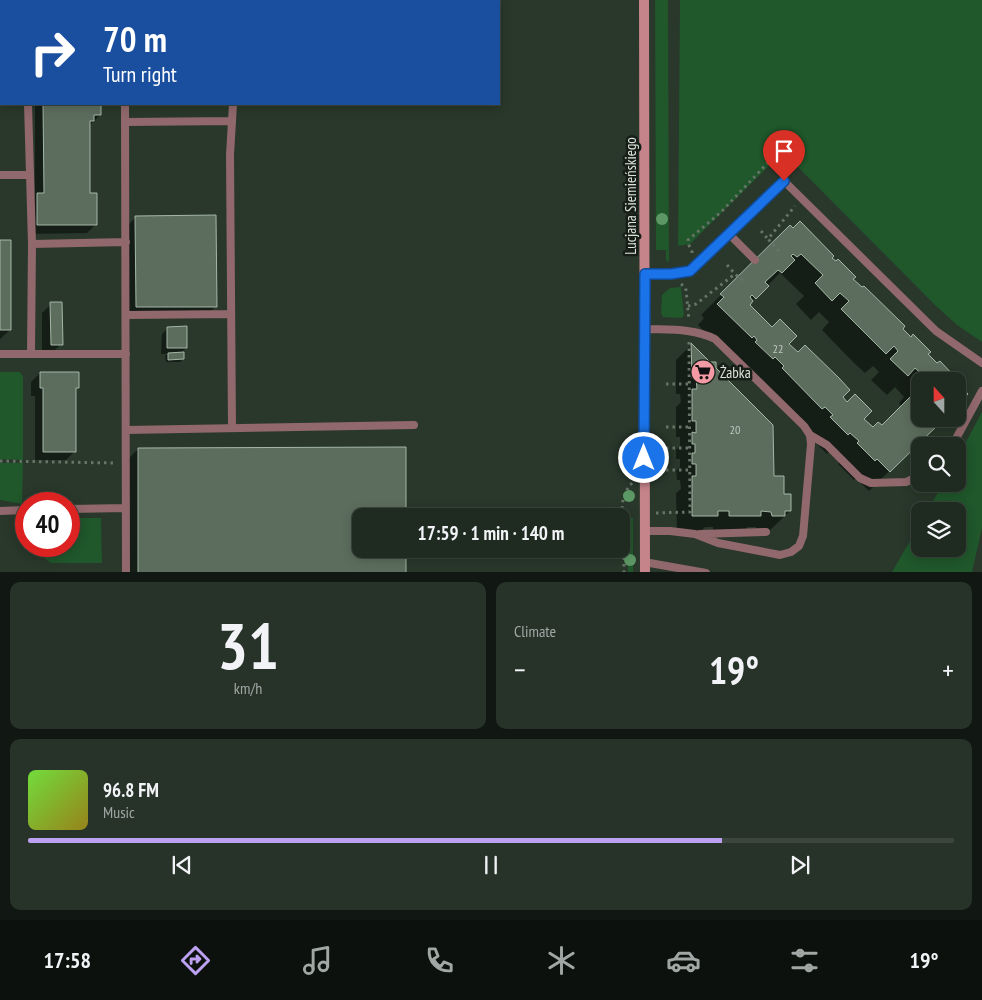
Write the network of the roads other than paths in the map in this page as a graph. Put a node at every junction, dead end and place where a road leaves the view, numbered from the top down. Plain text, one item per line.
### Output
1 (644, 0) edge
2 (28, 105) edge
3 (125, 105) edge
4 (233, 105) edge
5 (126, 122) junction
6 (232, 122) junction
7 (0, 175) edge
8 (29, 175) junction
9 (729, 234) junction
10 (126, 242) junction
11 (32, 244) junction
12 (755, 260) dead end
13 (645, 274) junction
14 (231, 314) junction
15 (126, 315) junction
16 (644, 329) junction
17 (0, 354) edge
18 (32, 354) junction
19 (126, 354) junction
20 (982, 363) edge
21 (982, 391) edge
22 (414, 425) dead end
23 (232, 428) junction
24 (126, 430) junction
25 (810, 435) junction
26 (957, 437) edge
27 (911, 480) edge
28 (126, 508) junction
29 (80, 509) edge
30 (15, 510) edge
31 (0, 511) edge
32 (644, 531) junction
33 (766, 532) dead end
34 (695, 534) junction
35 (645, 568) edge
36 (126, 572) edge
37 (706, 572) edge

1 - 13 street, Lucjana Siemieńskiego
2 - 8 lane
3 - 5 lane
4 - 6 lane
5 - 6 lane
5 - 10 lane
6 - 14 lane
7 - 8 lane
8 - 11 lane
9 - 12 lane
9 - 13 lane
9 - 20 lane
10 - 11 lane
10 - 15 lane
11 - 18 lane
13 - 16 street, Lucjana Siemieńskiego
14 - 15 lane
14 - 23 lane
15 - 19 lane
16 - 25 lane
16 - 32 street, Lucjana Siemieńskiego
17 - 18 lane
18 - 19 lane
19 - 24 lane
21 - 26 lane
22 - 23 lane
23 - 24 lane
24 - 28 lane
25 - 27 lane
25 - 34 lane
28 - 29 lane
28 - 36 lane
30 - 31 lane
32 - 34 lane
32 - 35 street, Lucjana Siemieńskiego
33 - 34 lane
35 - 37 lane

